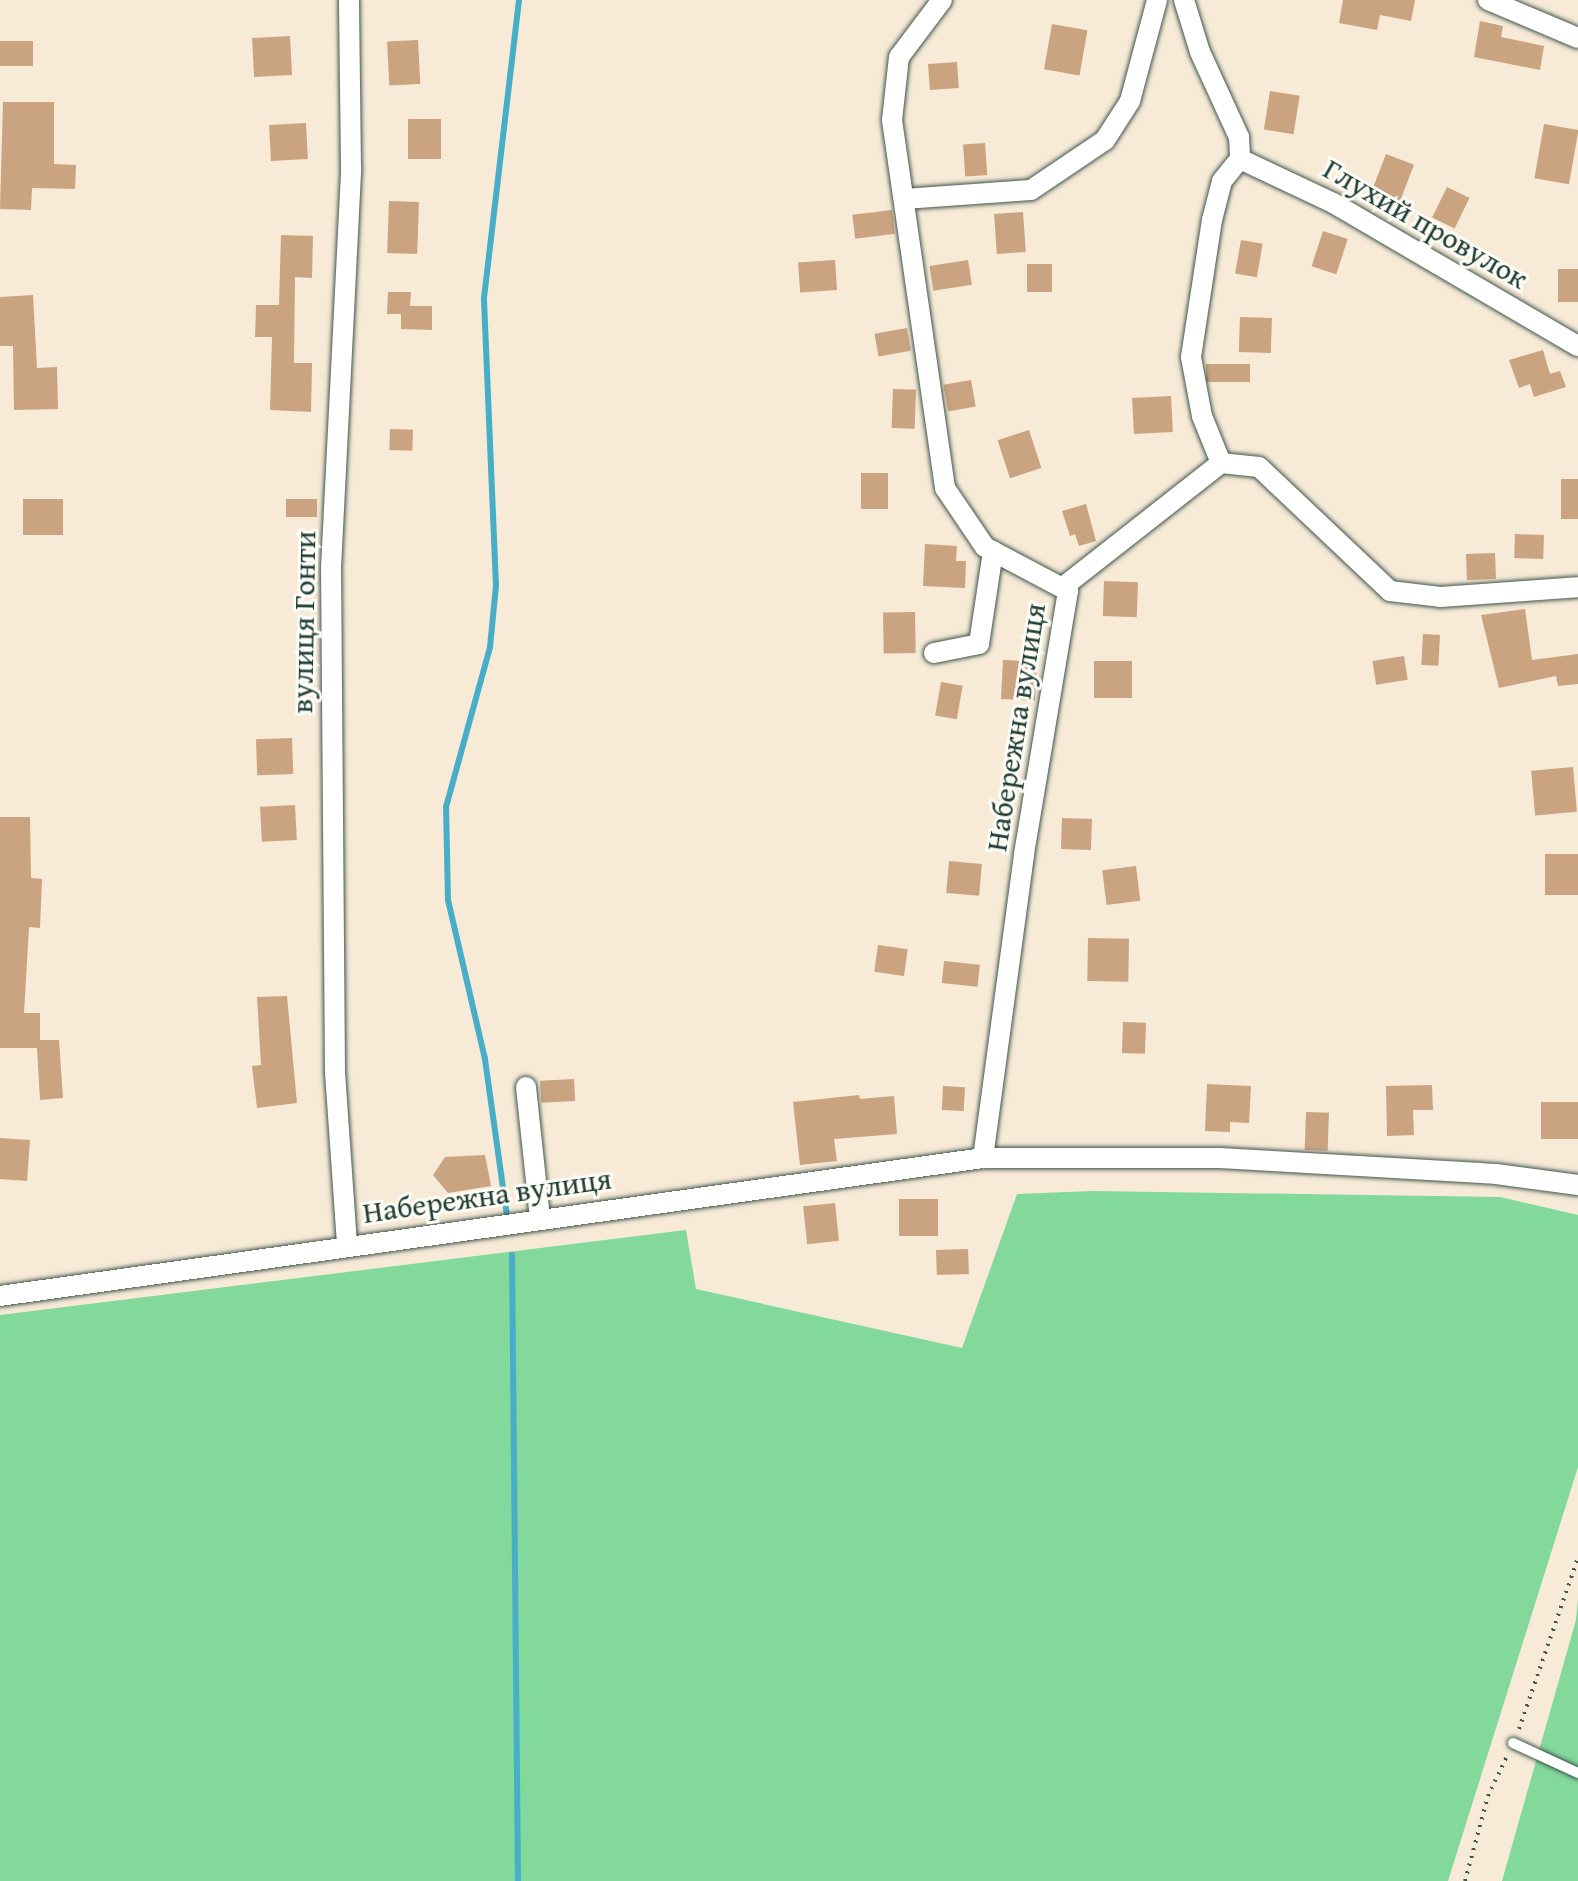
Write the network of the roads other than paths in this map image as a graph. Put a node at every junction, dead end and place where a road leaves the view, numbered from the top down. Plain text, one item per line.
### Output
1 (349, 0) edge
2 (942, 0) edge
3 (1157, 0) edge
4 (1184, 0) edge
5 (1488, 0) edge
6 (1578, 38) edge
7 (1240, 159) junction
8 (904, 199) junction
9 (1578, 346) edge
10 (1221, 463) junction
11 (993, 551) junction
12 (1063, 587) junction
13 (1578, 587) edge
14 (934, 653) dead end
15 (526, 1087) dead end
16 (983, 1158) junction
17 (1578, 1185) edge
18 (540, 1218) junction
19 (347, 1244) junction
20 (0, 1296) edge
21 (1513, 1743) road end
22 (1578, 1773) edge

1 - 19 street, вулиця Гонти
2 - 8 street, Набережна вулиця
3 - 8 street
4 - 7 street
5 - 6 street
7 - 9 street, Глухий провулок
7 - 10 street
8 - 11 street, Набережна вулиця
10 - 12 street
10 - 13 street
11 - 12 street, Набережна вулиця
11 - 14 street
12 - 16 street, Набережна вулиця
15 - 18 street
16 - 17 street, Набережна вулиця
16 - 18 street, Набережна вулиця
18 - 19 street, Набережна вулиця
19 - 20 street, Набережна вулиця
21 - 22 lane

